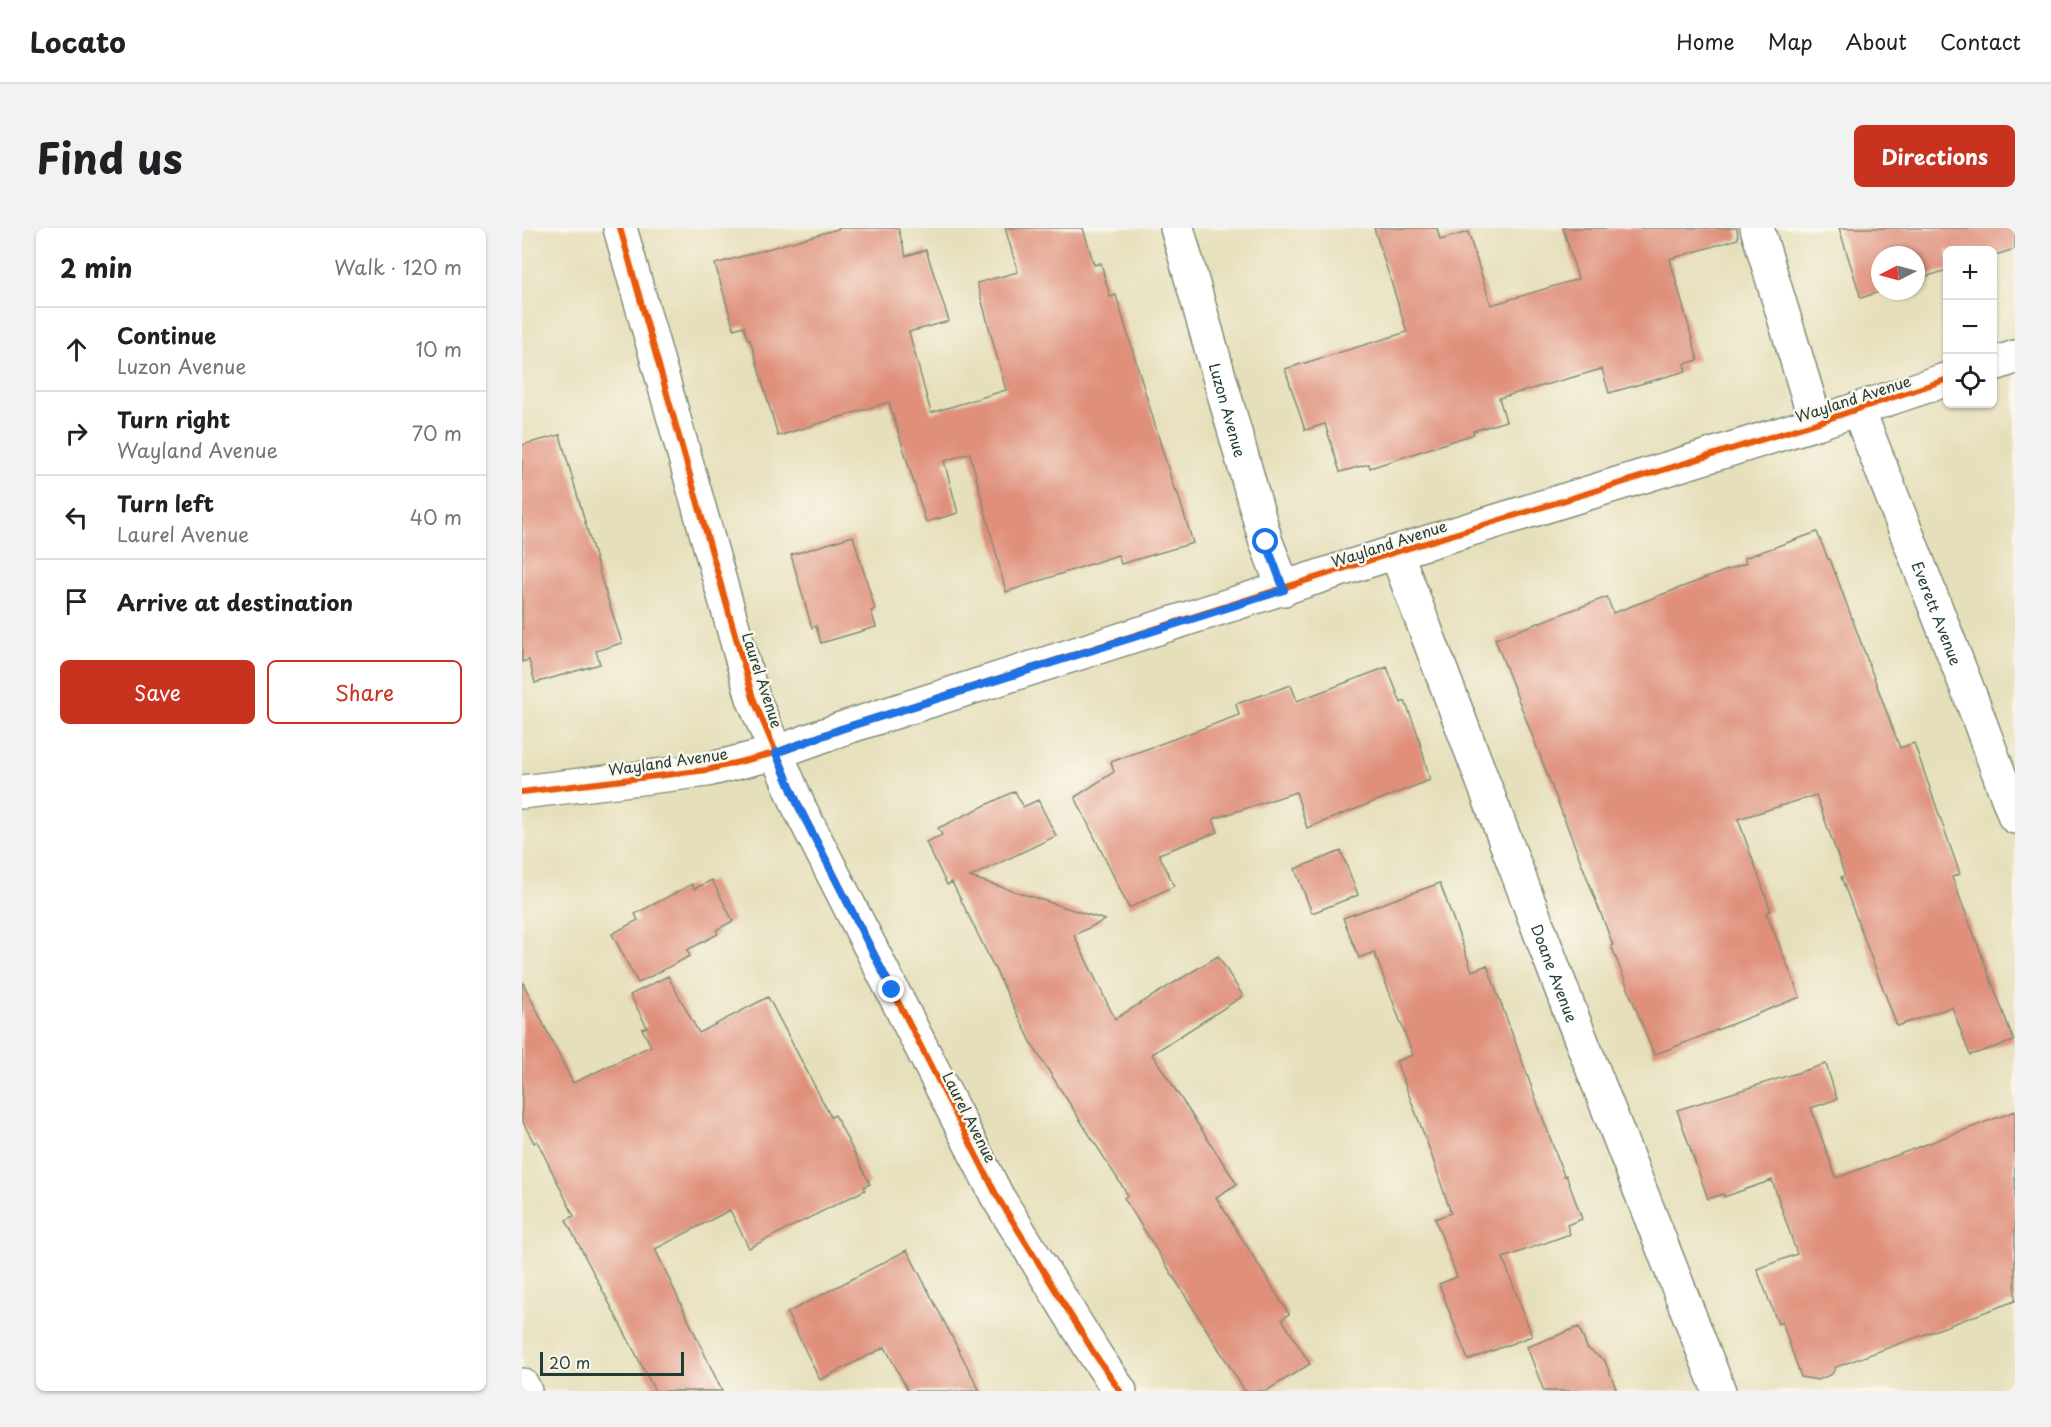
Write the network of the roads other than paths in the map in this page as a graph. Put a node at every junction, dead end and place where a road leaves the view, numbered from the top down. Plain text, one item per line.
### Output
1 (620, 228) edge
2 (1177, 228) edge
3 (1757, 228) edge
4 (2015, 357) edge
5 (1997, 363) edge
6 (1943, 380) edge
7 (1858, 409) junction
8 (1816, 423) junction
9 (1396, 552) junction
10 (1284, 590) junction
11 (776, 753) junction
12 (522, 792) edge
13 (2015, 817) edge
14 (522, 1385) edge
15 (525, 1391) edge
16 (1120, 1391) edge
17 (1719, 1391) edge

1 - 11 street, Laurel Avenue
2 - 10 street, Luzon Avenue
3 - 8 street
4 - 5 street
6 - 7 street, Wayland Avenue
7 - 8 street, Wayland Avenue
7 - 13 street, Everett Avenue
8 - 9 street, Wayland Avenue
9 - 10 street, Wayland Avenue
9 - 17 street, Doane Avenue
10 - 11 street, Wayland Avenue
11 - 12 street, Wayland Avenue
11 - 16 street, Laurel Avenue
14 - 15 street

